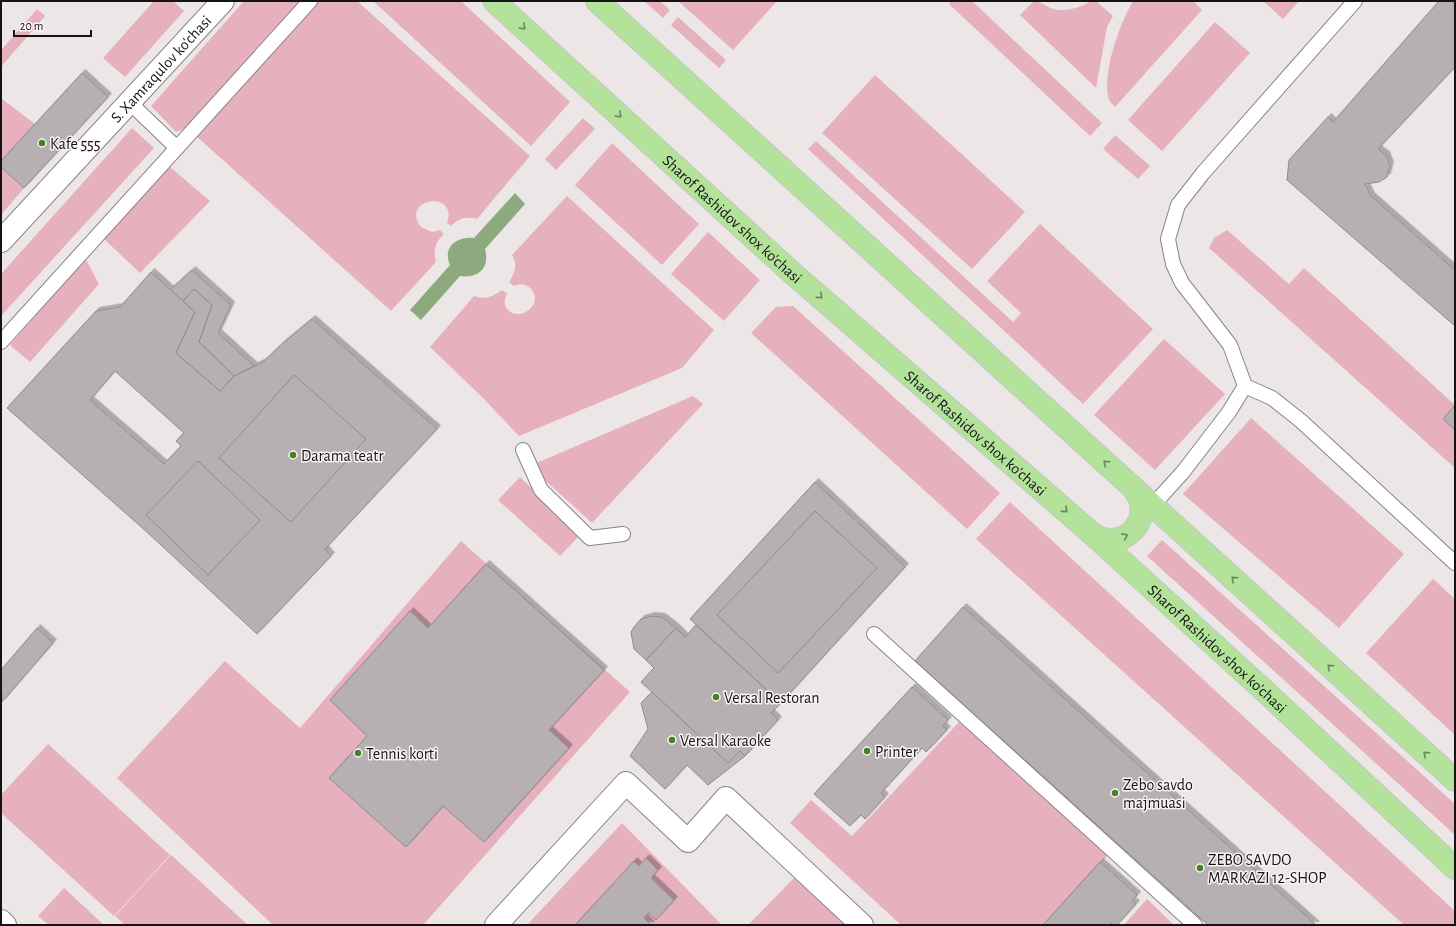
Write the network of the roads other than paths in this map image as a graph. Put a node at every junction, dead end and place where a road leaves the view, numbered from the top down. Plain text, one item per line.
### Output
1 (223, 1) edge
2 (310, 1) edge
3 (494, 1) edge
4 (597, 1) edge
5 (1355, 1) edge
6 (129, 102) junction
7 (176, 148) junction
8 (1, 241) edge
9 (1, 342) edge
10 (1245, 386) junction
11 (524, 450) dead end
12 (1131, 486) junction
13 (1152, 505) junction
14 (1089, 531) junction
15 (622, 534) dead end
16 (1455, 563) edge
17 (874, 634) dead end
18 (1455, 780) edge
19 (1455, 868) edge
20 (1, 921) edge
21 (6, 925) edge
22 (496, 925) edge
23 (862, 925) edge
24 (1195, 925) edge

1 - 6 street, S. Xamraqulov ko'chasi
2 - 7 lane
3 -> 14 main road, Sharof Rashidov shox ko'chasi
12 -> 4 main road
5 - 10 lane
6 - 7 lane
6 - 8 street, S. Xamraqulov ko'chasi
7 - 9 lane
10 - 13 lane
10 - 16 lane
11 - 15 lane
12 - 13 main road
14 -> 12 main road
18 -> 13 main road
14 - 19 main road, Sharof Rashidov shox ko'chasi
17 - 24 lane
20 - 21 street
22 - 23 street

